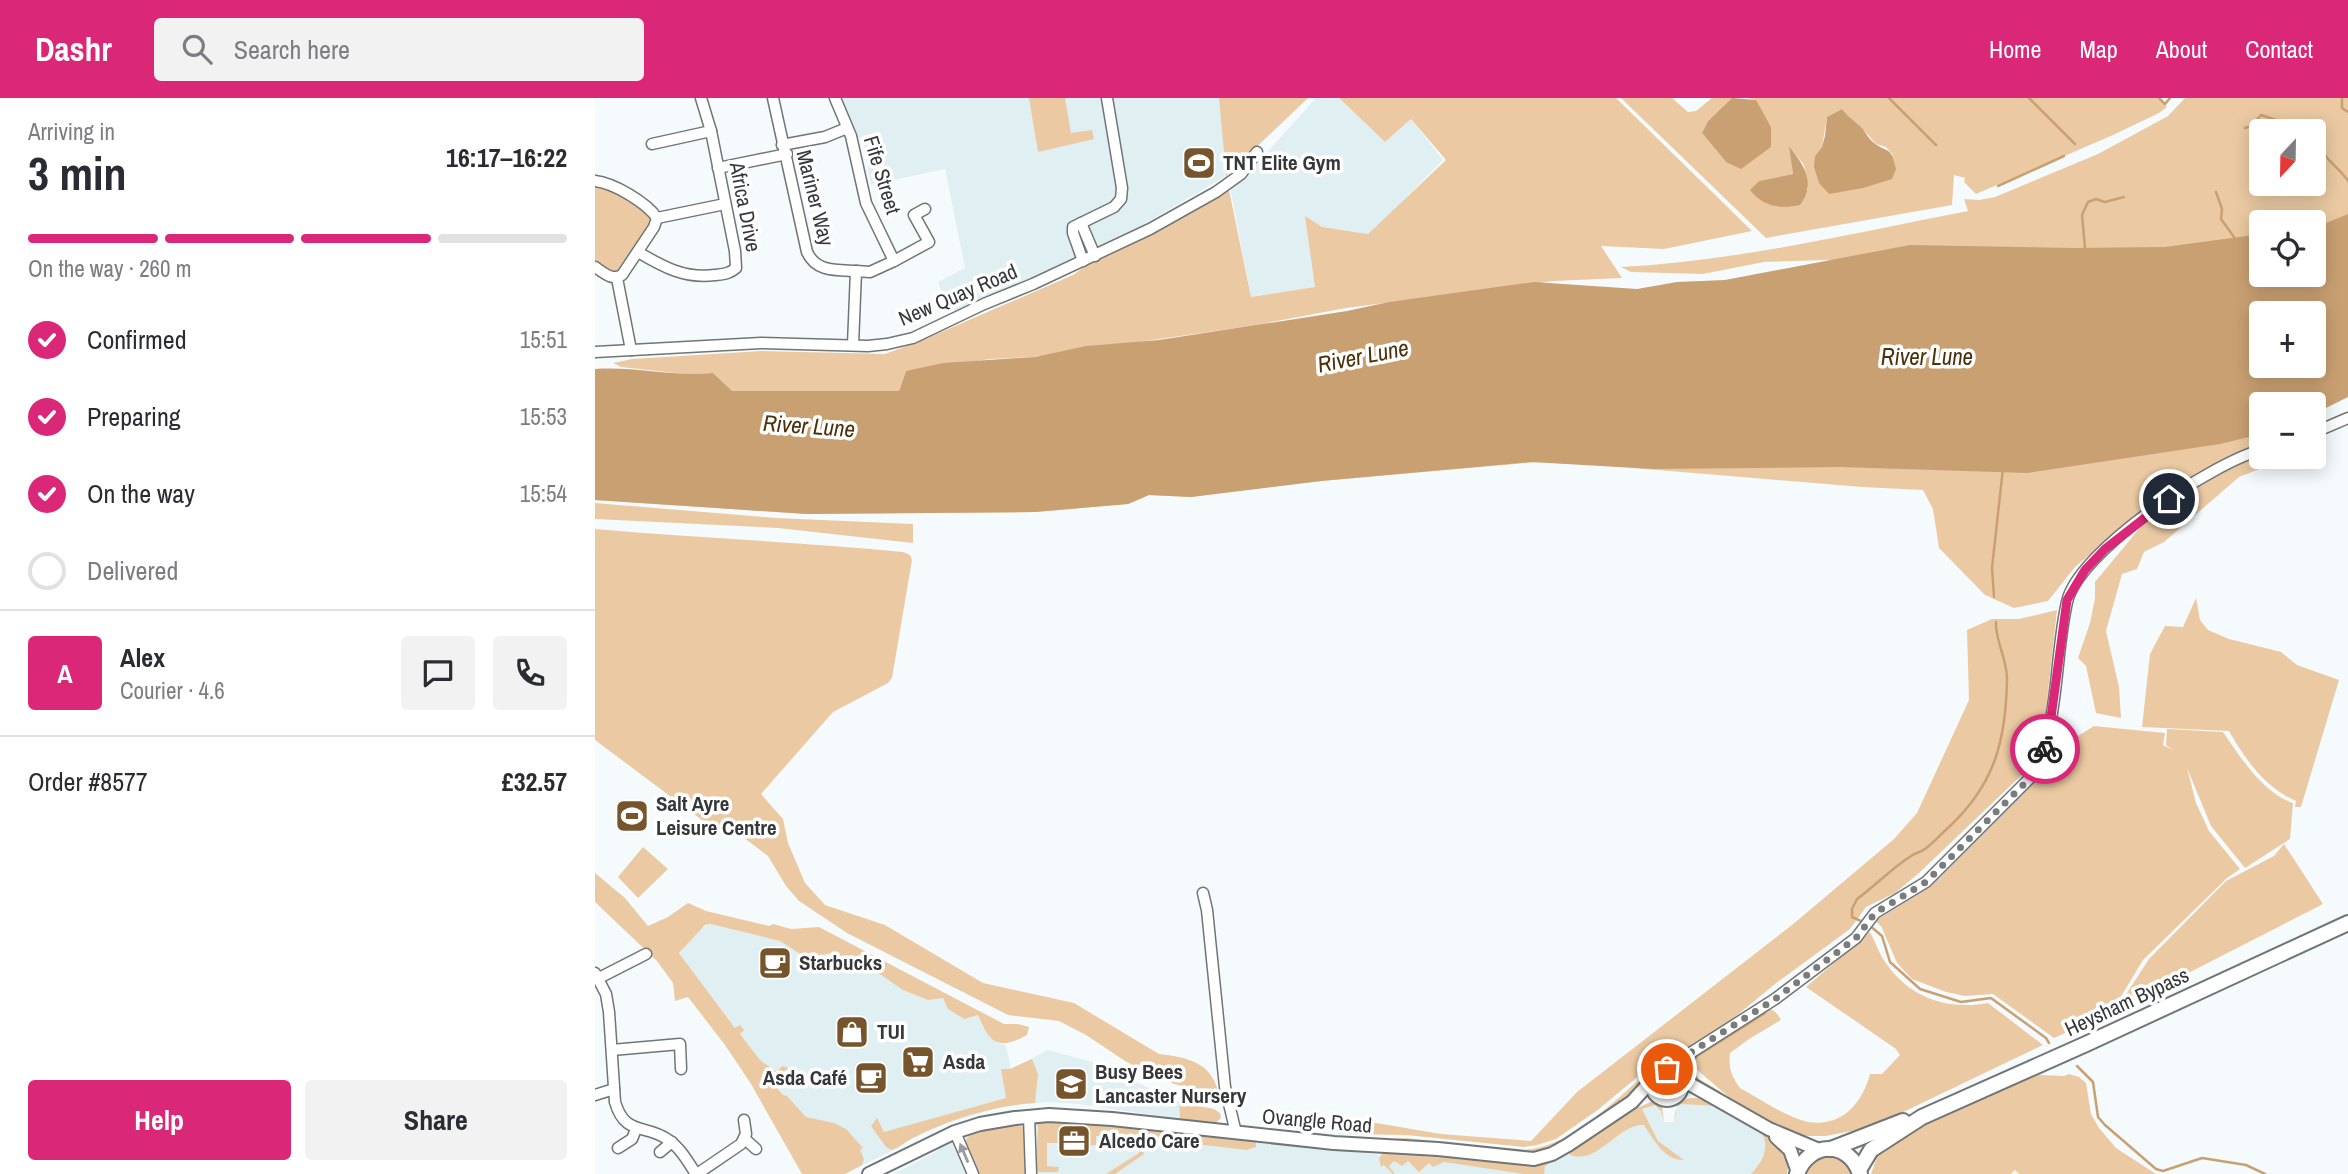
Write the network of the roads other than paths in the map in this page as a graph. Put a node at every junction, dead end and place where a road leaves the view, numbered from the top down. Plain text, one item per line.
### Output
1 (701, 98) edge
2 (773, 98) edge
3 (835, 98) edge
4 (1107, 98) edge
5 (848, 128) junction
6 (711, 131) junction
7 (652, 144) dead end
8 (784, 150) junction
9 (1257, 152) dead end
10 (718, 168) junction
11 (595, 181) edge
12 (725, 204) junction
13 (925, 209) dead end
14 (657, 218) junction
15 (1081, 223) junction
16 (638, 252) junction
17 (1095, 256) junction
18 (894, 261) junction
19 (1083, 261) junction
20 (595, 267) edge
21 (856, 271) junction
22 (617, 278) junction
23 (853, 345) junction
24 (631, 350) junction
25 (595, 352) edge
26 (2348, 418) edge
27 (2326, 427) edge
28 (2249, 454) edge
29 (1203, 894) dead end
30 (2348, 923) edge
31 (646, 954) dead end
32 (597, 976) edge
33 (612, 1051) junction
34 (1692, 1052) junction
35 (681, 1069) dead end
36 (1658, 1074) junction
37 (1681, 1079) junction
38 (614, 1089) junction
39 (595, 1095) edge
40 (1677, 1096) junction
41 (1659, 1098) junction
42 (1632, 1101) junction
43 (1719, 1102) junction
44 (1029, 1116) junction
45 (1922, 1117) junction
46 (744, 1120) dead end
47 (636, 1129) junction
48 (1769, 1129) junction
49 (955, 1132) junction
50 (1236, 1133) junction
51 (745, 1139) junction
52 (672, 1142) junction
53 (618, 1148) dead end
54 (757, 1149) dead end
55 (1825, 1149) junction
56 (660, 1152) dead end
57 (1860, 1172) edge
58 (1798, 1173) edge
59 (696, 1174) edge
60 (869, 1174) edge
61 (973, 1174) edge
62 (1031, 1174) edge

1 - 6 street, Africa Drive
2 - 8 street, Mariner Way
3 - 5 street, Fife Street
4 - 15 street
5 - 8 street
5 - 18 street, Fife Street
6 - 7 street
6 - 10 street, Africa Drive
8 - 10 street
8 - 21 street, Mariner Way
9 - 17 street, New Quay Road
10 - 12 street, Africa Drive
11 - 14 street
12 - 14 street
12 - 16 street, Africa Drive
13 - 18 street, Fife Street
14 - 16 street
15 - 17 street
15 - 19 street
16 - 22 street
17 - 19 street, New Quay Road
18 - 21 street, Fife Street
19 - 23 street, New Quay Road
20 - 22 street
21 - 23 street
22 - 24 street
23 - 24 street, New Quay Road
24 - 25 street, New Quay Road
26 - 27 street
28 - 34 street, Ovangle Road
29 - 50 street
30 - 45 highway, Heysham Bypass
31 - 32 street
32 - 33 street
33 - 35 street
33 - 38 street
34 - 36 street, Ovangle Road
34 - 37 street
36 - 37 main road
36 - 41 main road
36 - 42 main road, Ovangle Road
37 - 40 main road
37 - 43 main road
38 - 39 street
38 - 47 street
40 - 41 main road
40 - 43 main road
41 - 42 main road, Ovangle Road
42 - 50 main road, Ovangle Road
43 - 48 main road
44 - 49 main road, Ovangle Road
44 - 50 main road, Ovangle Road
44 - 62 street
45 - 55 highway, Heysham Bypass
45 - 57 highway, Heysham Bypass
46 - 51 street
47 - 52 street
47 - 53 street
48 - 55 main road
48 - 58 main road
49 - 60 main road, Ovangle Road
61 -> 49 street
51 - 54 street
51 - 59 street
52 - 56 street
52 - 59 street
55 - 57 highway
55 - 58 highway

